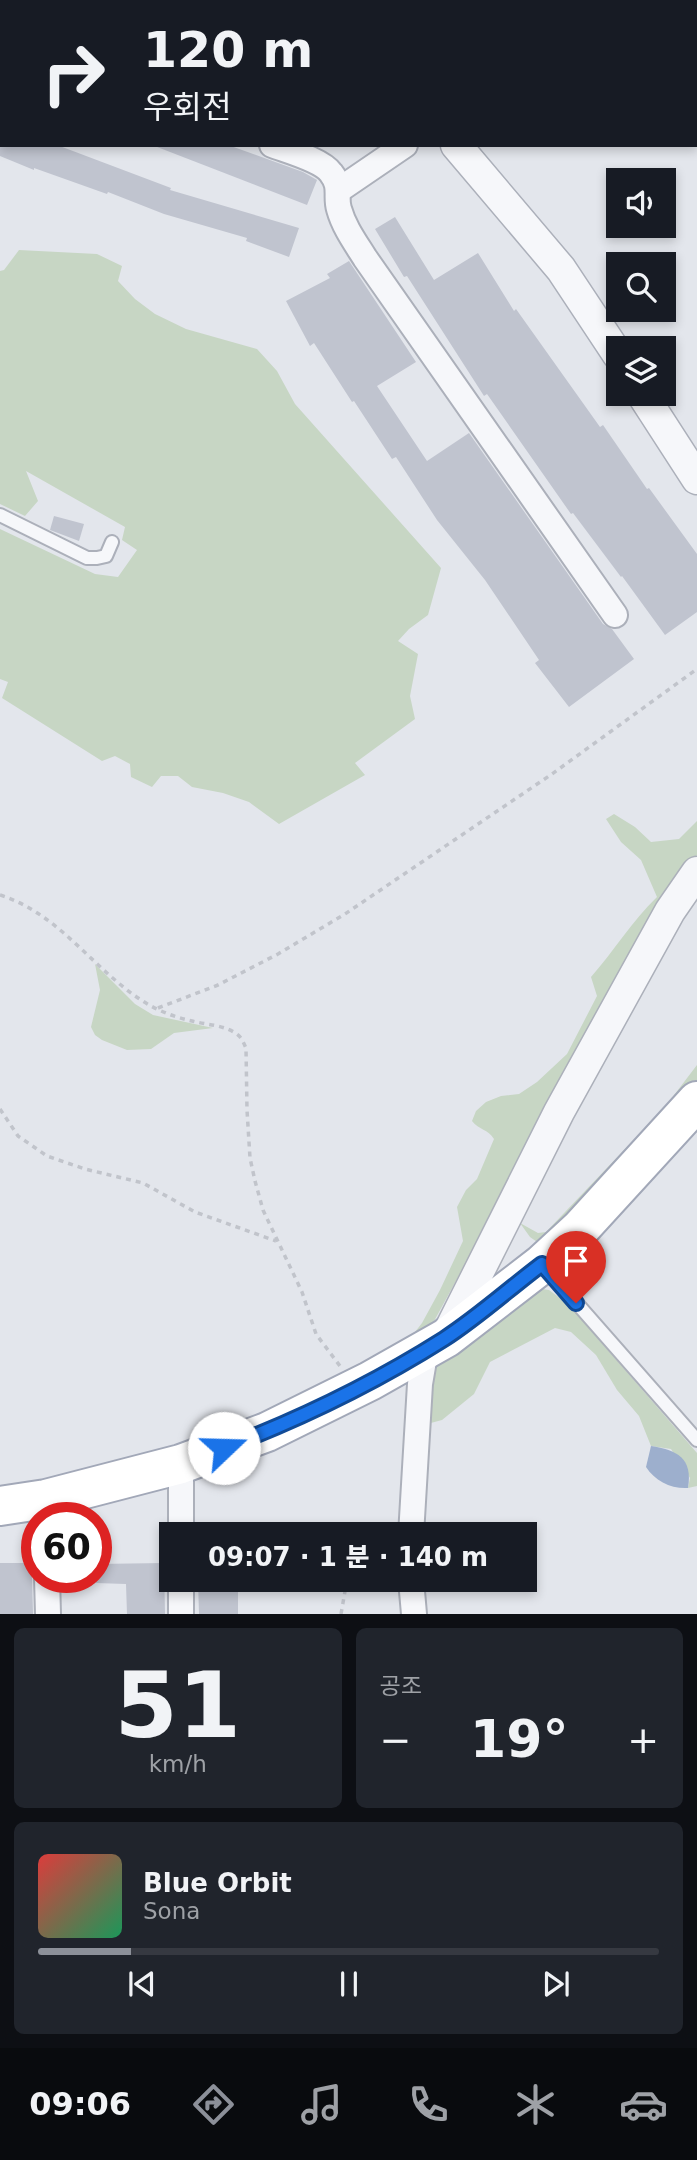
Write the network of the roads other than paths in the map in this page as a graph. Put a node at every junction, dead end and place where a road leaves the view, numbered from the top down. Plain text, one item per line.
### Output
1 (278, 147) edge
2 (402, 147) edge
3 (458, 147) edge
4 (339, 190) junction
5 (606, 337) edge
6 (650, 406) edge
7 (697, 479) edge
8 (0, 515) edge
9 (112, 542) dead end
10 (615, 615) dead end
11 (697, 872) edge
12 (697, 1101) edge
13 (542, 1264) junction
14 (436, 1343) junction
15 (697, 1440) edge
16 (181, 1464) junction
17 (64, 1502) edge
18 (0, 1506) edge
19 (21, 1507) edge
20 (181, 1522) edge
21 (412, 1522) edge
22 (181, 1592) edge
23 (412, 1592) edge
24 (47, 1593) edge
25 (48, 1614) edge
26 (181, 1614) edge
27 (414, 1614) edge

1 - 4 street
2 - 4 street
3 - 5 street
4 - 10 street
6 - 7 street
8 - 9 lane
11 - 14 street
12 - 13 main road
13 - 14 main road
13 - 15 lane
14 - 16 main road
14 - 21 street
16 - 17 main road
16 - 20 street
18 - 19 main road
22 - 26 street
23 - 27 street
24 - 25 street

